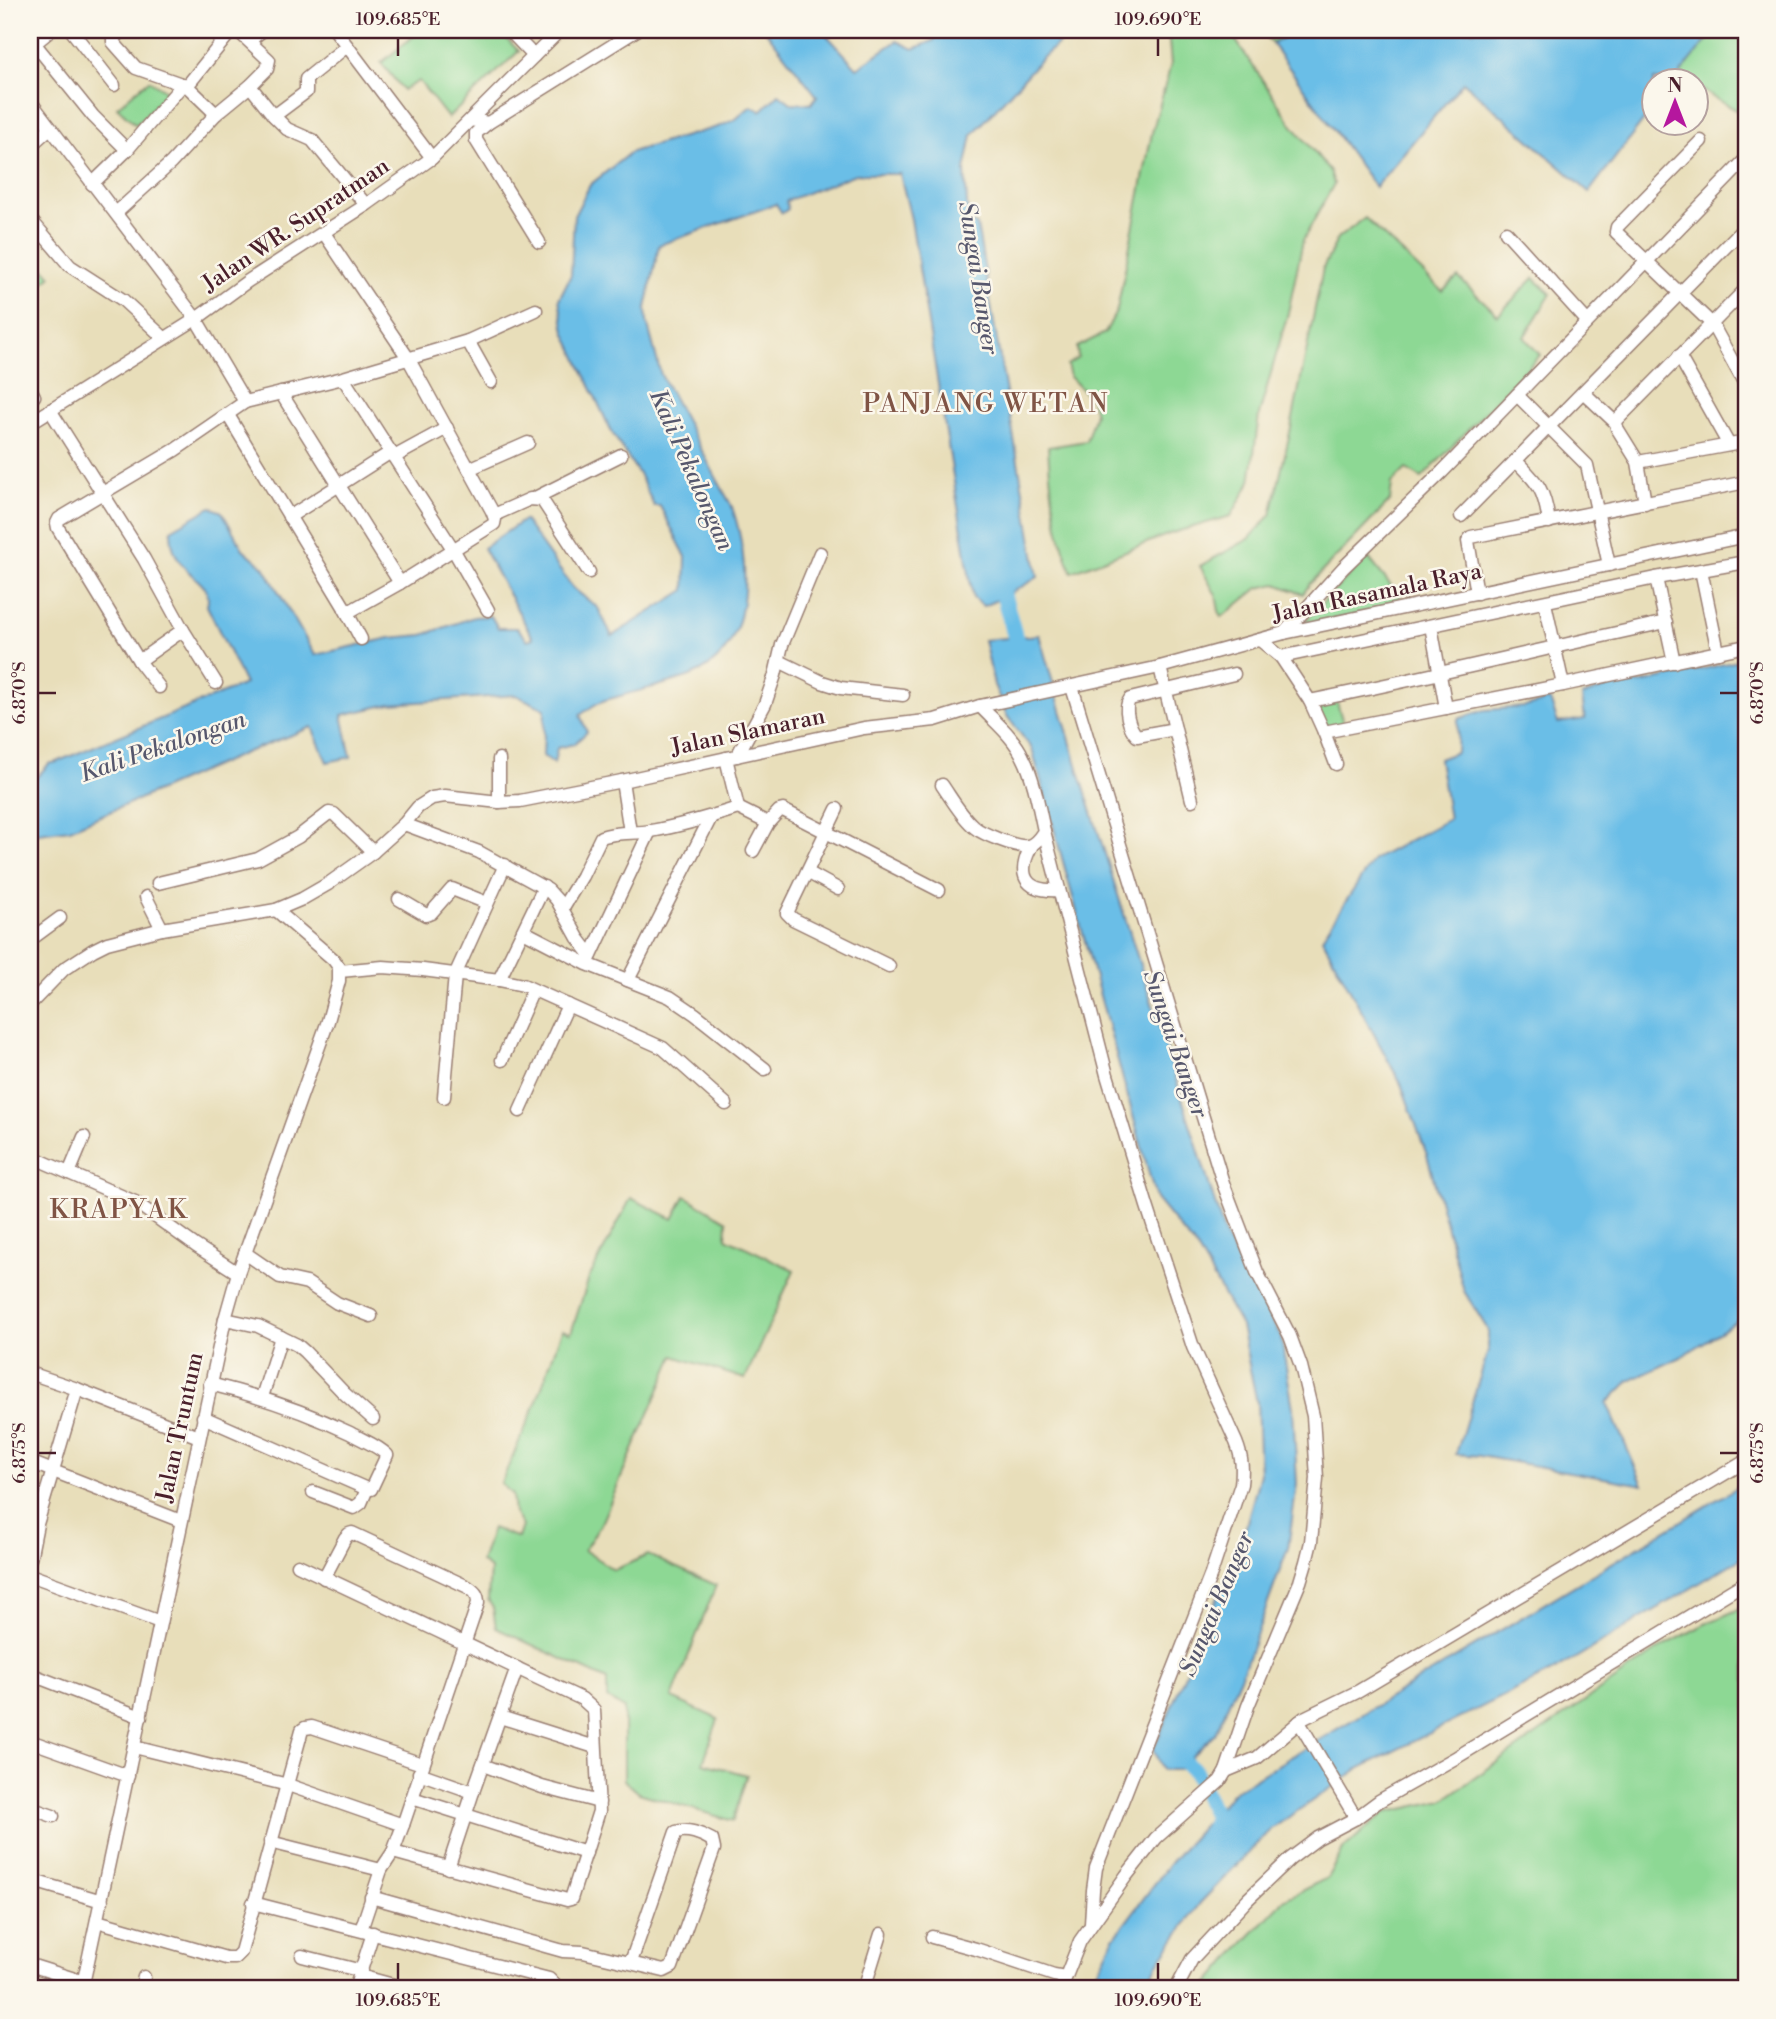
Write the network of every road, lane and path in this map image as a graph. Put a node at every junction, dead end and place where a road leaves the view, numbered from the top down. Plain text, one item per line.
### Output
1 (51, 30) edge
2 (71, 30) edge
3 (124, 30) edge
4 (232, 30) edge
5 (237, 30) edge
6 (263, 30) edge
7 (509, 30) edge
8 (560, 30) edge
9 (637, 30) edge
10 (339, 31) edge
11 (546, 36) edge
12 (250, 40) junction
13 (32, 41) edge
14 (347, 46) junction
15 (534, 56) junction
16 (114, 85) dead end
17 (185, 85) junction
18 (250, 86) junction
19 (30, 102) edge
20 (216, 114) junction
21 (274, 116) junction
22 (471, 120) junction
23 (488, 123) junction
24 (50, 128) junction
25 (1701, 141) dead end
26 (30, 146) edge
27 (127, 150) junction
28 (432, 158) junction
29 (1744, 165) edge
30 (92, 184) junction
31 (366, 205) junction
32 (117, 213) junction
33 (30, 219) edge
34 (1746, 226) edge
35 (1506, 232) dead end
36 (324, 233) junction
37 (539, 242) dead end
38 (1647, 261) junction
39 (1681, 293) junction
40 (1745, 293) edge
41 (536, 310) dead end
42 (194, 316) junction
43 (1587, 321) junction
44 (1712, 324) junction
45 (164, 338) junction
46 (468, 341) junction
47 (1679, 356) junction
48 (408, 358) junction
49 (343, 377) junction
50 (491, 382) dead end
51 (1746, 386) edge
52 (30, 388) edge
53 (1583, 392) junction
54 (281, 393) junction
55 (1517, 395) junction
56 (245, 402) junction
57 (50, 410) junction
58 (32, 411) edge
59 (228, 415) junction
60 (1616, 424) junction
61 (1549, 427) junction
62 (447, 428) junction
63 (1746, 442) edge
64 (528, 443) dead end
65 (1729, 446) junction
66 (393, 455) junction
67 (621, 455) dead end
68 (1516, 461) junction
69 (1638, 462) junction
70 (469, 469) junction
71 (1746, 482) edge
72 (340, 485) junction
73 (101, 494) junction
74 (533, 499) junction
75 (1645, 503) junction
76 (1599, 513) junction
77 (494, 515) junction
78 (1461, 516) dead end
79 (289, 517) junction
80 (1549, 522) junction
81 (1746, 536) edge
82 (453, 549) junction
83 (820, 553) dead end
84 (1746, 562) edge
85 (1609, 565) junction
86 (1701, 570) junction
87 (589, 572) dead end
88 (1656, 578) junction
89 (400, 583) junction
90 (1477, 593) junction
91 (1545, 603) junction
92 (345, 610) junction
93 (488, 610) dead end
94 (1666, 622) junction
95 (1431, 626) junction
96 (183, 630) junction
97 (1284, 633) junction
98 (362, 639) dead end
99 (1260, 640) junction
100 (1554, 646) junction
101 (1746, 646) edge
102 (1718, 652) junction
103 (1281, 657) junction
104 (139, 661) junction
105 (779, 662) junction
106 (1674, 662) junction
107 (1160, 667) junction
108 (1234, 674) dead end
109 (1441, 674) junction
110 (216, 683) dead end
111 (1563, 685) junction
112 (159, 687) dead end
113 (1066, 688) junction
114 (1165, 690) junction
115 (903, 695) dead end
116 (1310, 701) junction
117 (986, 705) junction
118 (1446, 708) junction
119 (1174, 729) junction
120 (1324, 732) junction
121 (732, 757) junction
122 (499, 760) dead end
123 (1336, 764) dead end
124 (622, 781) junction
125 (942, 785) dead end
126 (1192, 800) dead end
127 (499, 803) junction
128 (738, 808) junction
129 (836, 808) dead end
130 (711, 817) junction
131 (768, 822) junction
132 (404, 824) junction
133 (650, 831) junction
134 (826, 831) junction
135 (1044, 831) junction
136 (631, 832) junction
137 (1032, 845) junction
138 (752, 851) dead end
139 (373, 852) junction
140 (505, 865) junction
141 (807, 872) junction
142 (158, 883) dead end
143 (544, 887) junction
144 (838, 889) dead end
145 (939, 890) dead end
146 (1059, 890) junction
147 (146, 897) dead end
148 (399, 899) dead end
149 (487, 903) junction
150 (562, 909) junction
151 (276, 910) junction
152 (60, 918) dead end
153 (162, 929) junction
154 (523, 932) junction
155 (30, 940) edge
156 (589, 959) junction
157 (889, 966) dead end
158 (340, 971) junction
159 (456, 975) junction
160 (499, 980) junction
161 (628, 980) junction
162 (533, 990) junction
163 (30, 1004) edge
164 (568, 1005) junction
165 (502, 1060) dead end
166 (765, 1069) dead end
167 (444, 1097) dead end
168 (726, 1104) dead end
169 (520, 1111) dead end
170 (84, 1137) dead end
171 (30, 1156) edge
172 (69, 1173) junction
173 (245, 1253) junction
174 (238, 1273) junction
175 (371, 1316) dead end
176 (225, 1319) junction
177 (281, 1337) junction
178 (30, 1373) edge
179 (210, 1384) junction
180 (78, 1389) junction
181 (262, 1396) junction
182 (203, 1417) junction
183 (373, 1419) dead end
184 (198, 1437) junction
185 (1746, 1461) edge
186 (30, 1462) edge
187 (52, 1471) junction
188 (367, 1489) junction
189 (313, 1492) dead end
190 (181, 1521) junction
191 (33, 1523) edge
192 (30, 1559) edge
193 (298, 1565) dead end
194 (30, 1574) edge
195 (324, 1578) junction
196 (1746, 1582) edge
197 (160, 1622) junction
198 (464, 1643) junction
199 (517, 1668) junction
200 (30, 1674) edge
201 (141, 1717) junction
202 (500, 1717) junction
203 (1300, 1724) junction
204 (30, 1741) edge
205 (134, 1746) junction
206 (595, 1747) junction
207 (483, 1765) junction
208 (421, 1769) junction
209 (128, 1776) junction
210 (1223, 1776) junction
211 (288, 1785) junction
212 (473, 1792) junction
213 (412, 1798) junction
214 (599, 1802) junction
215 (30, 1808) edge
216 (465, 1815) junction
217 (52, 1816) dead end
218 (1355, 1817) junction
219 (403, 1825) junction
220 (270, 1842) junction
221 (393, 1852) junction
222 (586, 1853) junction
223 (448, 1868) junction
224 (381, 1870) junction
225 (30, 1880) edge
226 (371, 1897) junction
227 (102, 1901) junction
228 (253, 1903) junction
229 (98, 1919) junction
230 (1091, 1924) junction
231 (367, 1931) junction
232 (881, 1934) dead end
233 (932, 1937) dead end
234 (302, 1956) dead end
235 (631, 1962) junction
236 (30, 1965) edge
237 (361, 1973) junction
238 (1063, 1983) edge
239 (83, 1985) edge
240 (355, 1989) edge
241 (408, 1989) edge
242 (555, 1989) edge
243 (864, 1989) edge
244 (1176, 1989) edge

1 - 13 street
2 - 16 street
3 - 17 street
4 - 17 street
5 - 12 street
6 - 12 street
7 - 15 street
8 - 11 street, Jalan WR. Supratman
9 - 23 street
10 - 14 street
11 - 15 street, Jalan WR. Supratman
12 - 18 street
13 - 27 street
14 - 21 street
14 - 28 street
15 - 22 street, Jalan WR. Supratman
17 - 20 street
17 - 27 street
18 - 20 street
18 - 21 street
19 - 24 street
20 - 32 street
21 - 31 street
22 - 23 street
22 - 28 street, Jalan WR. Supratman
23 - 37 street
24 - 26 street
24 - 30 street
25 - 38 street
27 - 30 street
28 - 31 street, Jalan WR. Supratman
29 - 38 street
30 - 32 street
31 - 36 street, Jalan WR. Supratman
32 - 42 street
33 - 45 street
34 - 39 street
35 - 43 street
36 - 42 street, Jalan WR. Supratman
36 - 48 street
38 - 39 street
38 - 43 street
39 - 44 street
39 - 53 street
40 - 44 street
41 - 46 street
42 - 45 street, Jalan WR. Supratman
42 - 56 street
43 - 55 street
44 - 47 street
44 - 51 street
45 - 57 street, Jalan WR. Supratman
46 - 48 street
46 - 50 street
47 - 60 street
47 - 65 street
48 - 49 street
48 - 62 street
49 - 54 street
49 - 66 street
52 - 58 street
53 - 60 street
53 - 61 street
54 - 56 street
54 - 72 street
55 - 61 street
55 - 97 street
56 - 59 street
57 - 58 street, Jalan WR. Supratman
57 - 73 street
59 - 73 street
59 - 79 street
60 - 69 street
61 - 68 street
61 - 76 street
62 - 66 street
62 - 70 street
63 - 65 street
64 - 70 street
65 - 69 street
66 - 72 street
66 - 82 street
67 - 74 street
68 - 78 street
68 - 80 street
69 - 75 street
70 - 77 street
71 - 75 street
72 - 79 street
72 - 89 street
73 - 96 street
73 - 104 street
74 - 77 street
74 - 87 street
75 - 76 street
76 - 80 street
76 - 85 street
77 - 82 street
79 - 92 street
80 - 90 street
81 - 85 street, Jalan Rasamala Raya
82 - 89 street
82 - 93 street
83 - 105 street
84 - 86 street, Jalan Rasamala Raya
85 - 90 street, Jalan Rasamala Raya
86 - 88 street, Jalan Rasamala Raya
86 - 102 street
88 - 91 street, Jalan Rasamala Raya
88 - 94 street
89 - 92 street
90 - 97 street, Jalan Rasamala Raya
91 - 95 street, Jalan Rasamala Raya
91 - 100 street
92 - 98 street
94 - 100 street
94 - 106 street
95 - 103 street, Jalan Rasamala Raya
95 - 109 street
96 - 104 street
96 - 110 street
97 - 99 street, Jalan Rasamala Raya
99 - 103 street, Jalan Rasamala Raya
99 - 107 street, Jalan Slamaran
100 - 109 street
100 - 111 street
101 - 102 street
102 - 106 street
103 - 116 street
104 - 112 street
105 - 115 street
105 - 121 street
106 - 111 street
107 - 113 street, Jalan Slamaran
107 - 114 street
108 - 114 street
109 - 116 street
109 - 118 street
111 - 118 street
113 - 117 street, Jalan Slamaran
113 - 210 street
114 - 119 street
114 - 119 street
116 - 120 street
117 - 121 street, Jalan Slamaran
117 - 135 street
118 - 120 street
119 - 126 street
120 - 123 street
121 - 124 street, Jalan Slamaran
121 - 128 street
122 - 127 street
124 - 127 street, Jalan Slamaran
124 - 136 street
125 - 137 street
127 - 132 street, Jalan Slamaran
128 - 130 street
128 - 131 street
129 - 134 street
130 - 133 street
130 - 161 street
131 - 134 street
131 - 138 street
132 - 139 street, Jalan Slamaran
132 - 140 street
133 - 136 street
133 - 156 street
134 - 141 street
134 - 145 street
135 - 137 street
135 - 146 street
136 - 150 street
137 - 146 street
139 - 142 street
139 - 151 street, Jalan Slamaran
140 - 143 street
140 - 149 street
141 - 144 street
141 - 157 street
143 - 150 street
143 - 154 street
146 - 230 street
147 - 153 street
148 - 149 street
149 - 159 street
150 - 156 street
151 - 153 street, Jalan Slamaran
151 - 158 street
152 - 155 street
153 - 163 street, Jalan Slamaran
154 - 156 street
154 - 160 street
156 - 161 street
158 - 159 street
158 - 173 street, Jalan Truntum
159 - 160 street
159 - 167 street
160 - 162 street
161 - 166 street
162 - 164 street
162 - 165 street
164 - 168 street
164 - 169 street
170 - 172 street
171 - 172 street
172 - 174 street
173 - 174 street, Jalan Truntum
173 - 175 street
174 - 176 street, Jalan Truntum
176 - 177 street
176 - 179 street, Jalan Truntum
177 - 181 street
177 - 183 street
178 - 180 street
179 - 181 street
179 - 182 street, Jalan Truntum
180 - 184 street
180 - 187 street
181 - 188 street
182 - 184 street, Jalan Truntum
182 - 188 street
184 - 190 street, Jalan Truntum
185 - 203 street
186 - 187 street
187 - 190 street
187 - 191 street
188 - 189 street
190 - 197 street, Jalan Truntum
191 - 192 street
193 - 195 street
194 - 197 street
195 - 198 street
195 - 198 street
196 - 218 street
197 - 201 street, Jalan Truntum
198 - 199 street
198 - 208 street
199 - 202 street
199 - 206 street
200 - 201 street
201 - 205 street, Jalan Truntum
202 - 206 street
202 - 207 street
203 - 210 street
203 - 218 street
204 - 209 street
205 - 209 street, Jalan Truntum
205 - 211 street
206 - 214 street
207 - 212 street
207 - 214 street
208 - 211 street
208 - 212 street
208 - 213 street
209 - 227 street, Jalan Truntum
210 - 230 street
211 - 219 street
211 - 220 street
212 - 216 street
213 - 216 street
213 - 219 street
214 - 222 street
215 - 217 street
216 - 222 street
216 - 223 street
218 - 244 street
219 - 221 street
220 - 224 street
220 - 228 street
221 - 223 street
221 - 224 street
222 - 223 street
224 - 226 street
225 - 227 street
226 - 231 street
226 - 235 street
227 - 229 street, Jalan Truntum
228 - 229 street
228 - 231 street
229 - 239 street, Jalan Truntum
230 - 238 street
231 - 237 street
231 - 242 street
232 - 243 street
233 - 238 street
234 - 237 street
235 - 235 street
236 - 239 street
237 - 240 street
237 - 241 street

